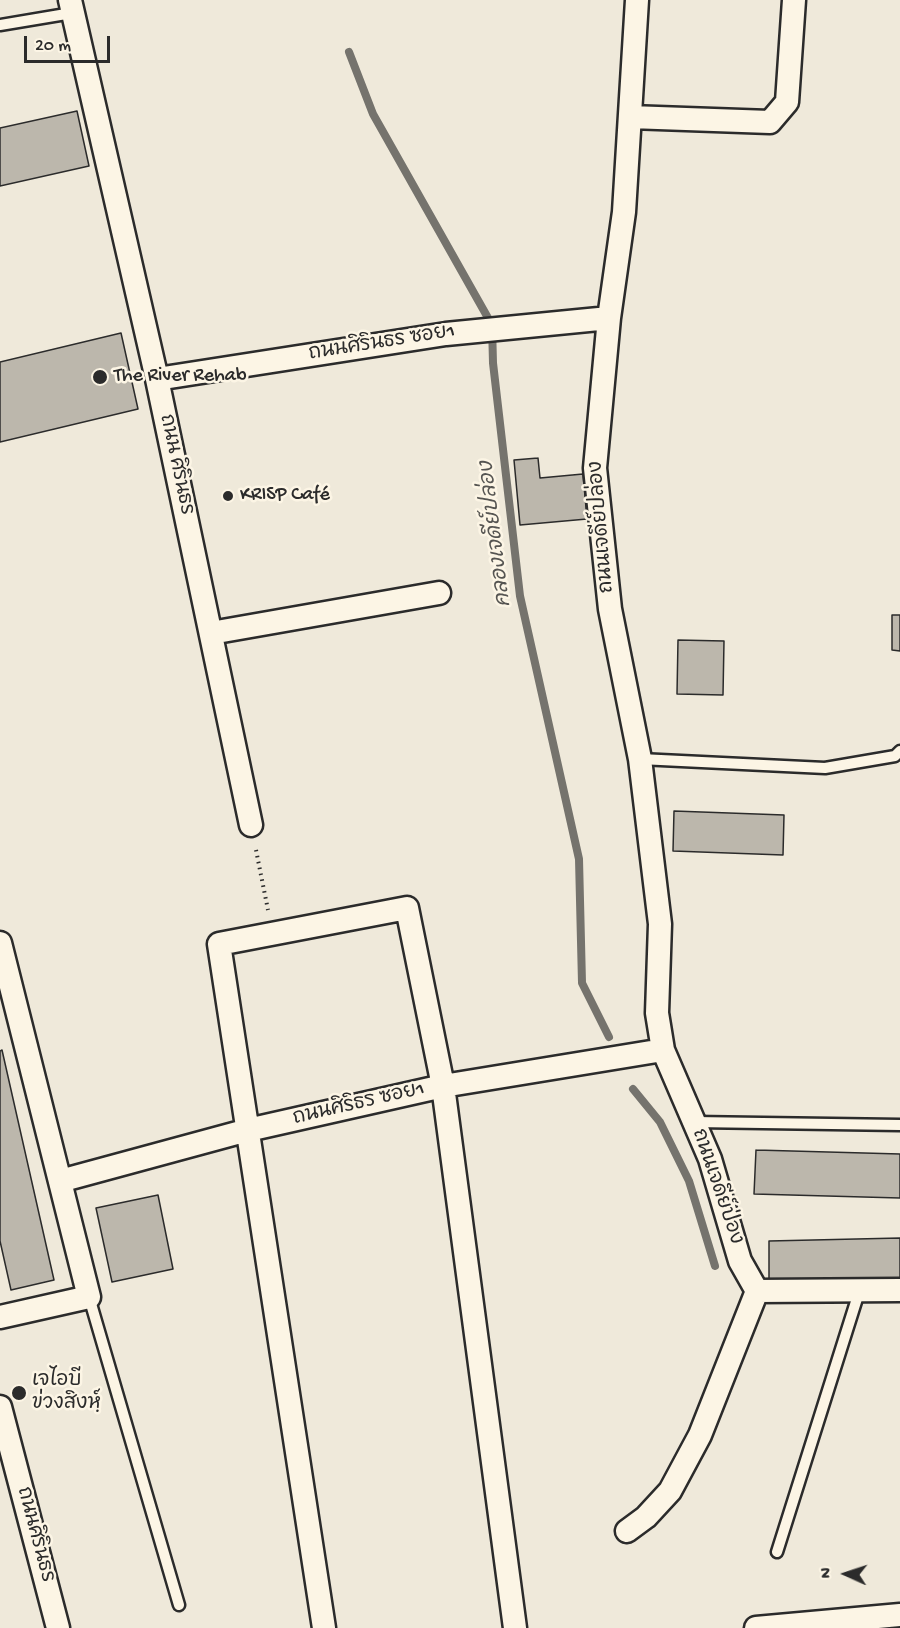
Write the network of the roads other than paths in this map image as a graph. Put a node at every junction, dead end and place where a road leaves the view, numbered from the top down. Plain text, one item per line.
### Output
1 (637, 0) edge
2 (794, 0) edge
3 (71, 6) edge
4 (0, 25) edge
5 (630, 117) junction
6 (609, 318) junction
7 (157, 379) junction
8 (439, 593) dead end
9 (211, 633) junction
10 (900, 751) edge
11 (640, 759) junction
12 (251, 825) road end
13 (0, 943) edge
14 (663, 1050) junction
15 (443, 1086) junction
16 (694, 1122) junction
17 (900, 1125) edge
18 (248, 1130) junction
19 (60, 1181) junction
20 (860, 1289) junction
21 (900, 1290) edge
22 (757, 1291) junction
23 (89, 1297) junction
24 (0, 1317) edge
25 (0, 1407) edge
26 (627, 1531) dead end
27 (777, 1552) dead end
28 (179, 1605) dead end
29 (900, 1615) edge
30 (58, 1628) edge
31 (324, 1628) edge
32 (515, 1628) edge
33 (756, 1628) edge

1 - 5 street, ถนนเจดีย์ปล่อง
2 - 5 street
3 - 4 lane
3 - 7 street, ถนน ศิรินธร
5 - 6 street, ถนนเจดีย์ปล่อง
6 - 7 street, ถนนศิรินธร ซอย1
6 - 11 street, ถนนเจดีย์ปล่อง
7 - 9 street, ถนน ศิรินธร
8 - 9 street
9 - 12 street, ถนน ศิรินธร
10 - 11 lane
11 - 14 street, ถนนเจดีย์ปล่อง
13 - 19 street
14 - 15 street, ถนนศิริธร ซอย1
14 - 16 street, ถนนเจดีย์ป่อง
15 - 18 street, ถนนศิริธร ซอย1
15 - 18 street
15 - 32 street
16 - 17 lane
16 - 22 street, ถนนเจดีย์ป่อง
18 - 19 street, ถนนศิริธร ซอย1
18 - 31 street
19 - 23 street
20 - 21 street
20 - 22 street
20 - 27 lane
22 - 26 street
23 - 24 street
23 - 28 lane
25 - 30 street, ถนนศิรินธร
29 - 33 street

